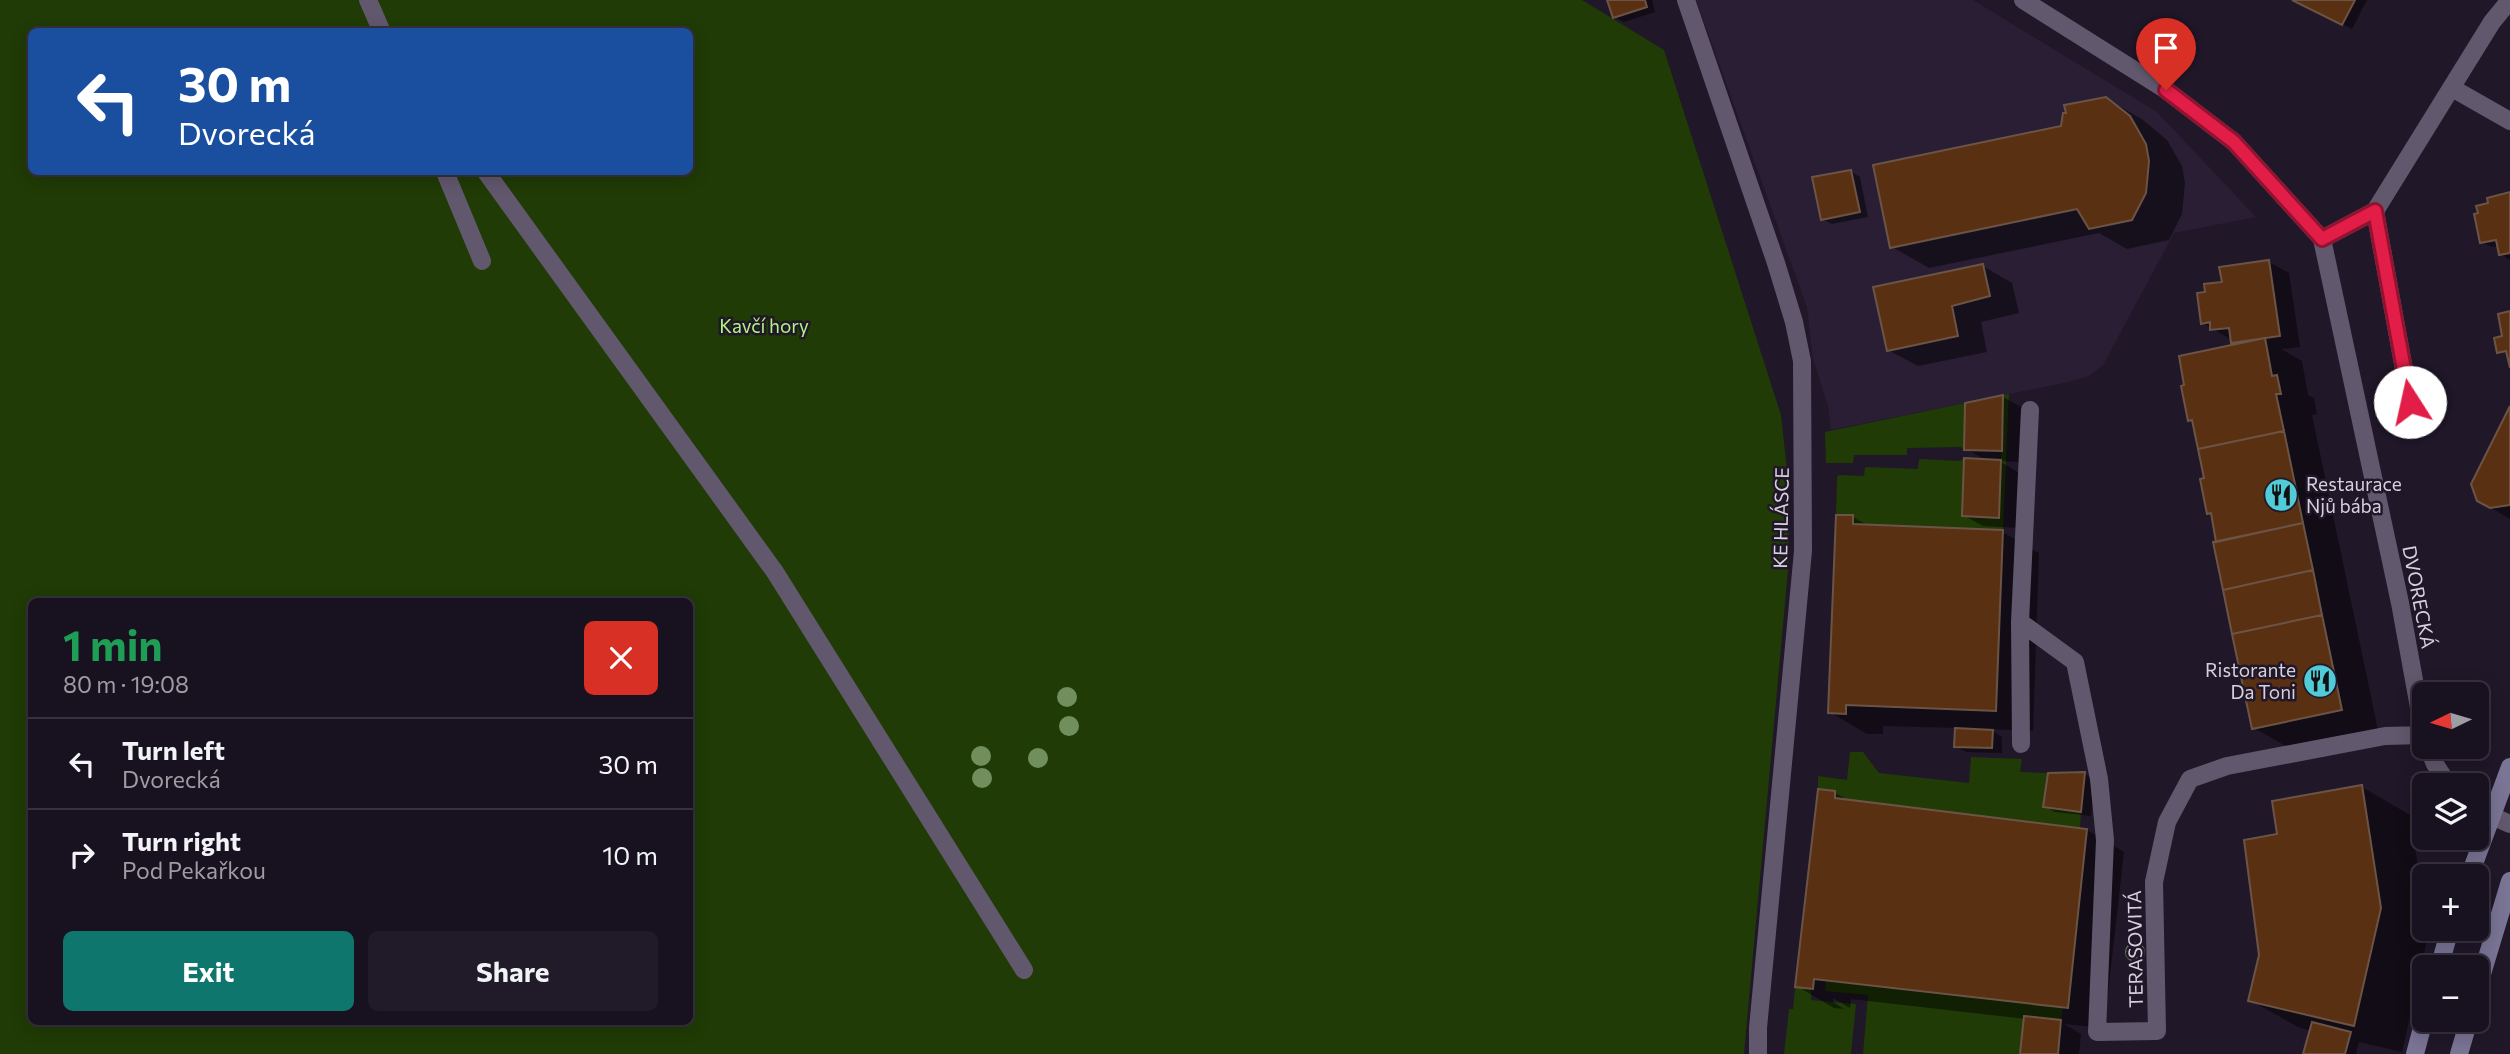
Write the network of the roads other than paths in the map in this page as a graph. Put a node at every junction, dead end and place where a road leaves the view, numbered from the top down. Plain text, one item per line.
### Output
1 (368, 0) edge
2 (1686, 0) edge
3 (2023, 0) edge
4 (2510, 0) edge
5 (380, 28) edge
6 (2452, 88) junction
7 (2510, 121) edge
8 (446, 175) edge
9 (488, 175) edge
10 (2375, 211) junction
11 (2322, 239) junction
12 (482, 261) dead end
13 (2410, 402) dead end
14 (2030, 410) dead end
15 (2020, 622) junction
16 (2414, 682) edge
17 (2412, 735) edge
18 (2021, 744) dead end
19 (2510, 768) edge
20 (2489, 804) edge
21 (2489, 815) edge
22 (2510, 824) edge
23 (2510, 881) edge
24 (2488, 955) edge
25 (1024, 970) dead end
26 (2421, 1032) edge
27 (2465, 1032) edge
28 (1758, 1054) edge
29 (2415, 1054) edge
30 (2459, 1054) edge

1 - 5 street
2 - 28 street, KE HLÁSCE
3 - 11 street
4 - 6 street
6 - 7 street
6 - 10 street
8 - 12 street
9 - 25 street
10 - 11 street
10 - 13 street
11 - 16 street, DVORECKÁ
14 - 15 street
15 - 17 street, TERASOVITÁ
15 - 18 street
19 - 20 street
21 - 22 street
23 - 24 street
26 - 29 street
27 - 30 street

